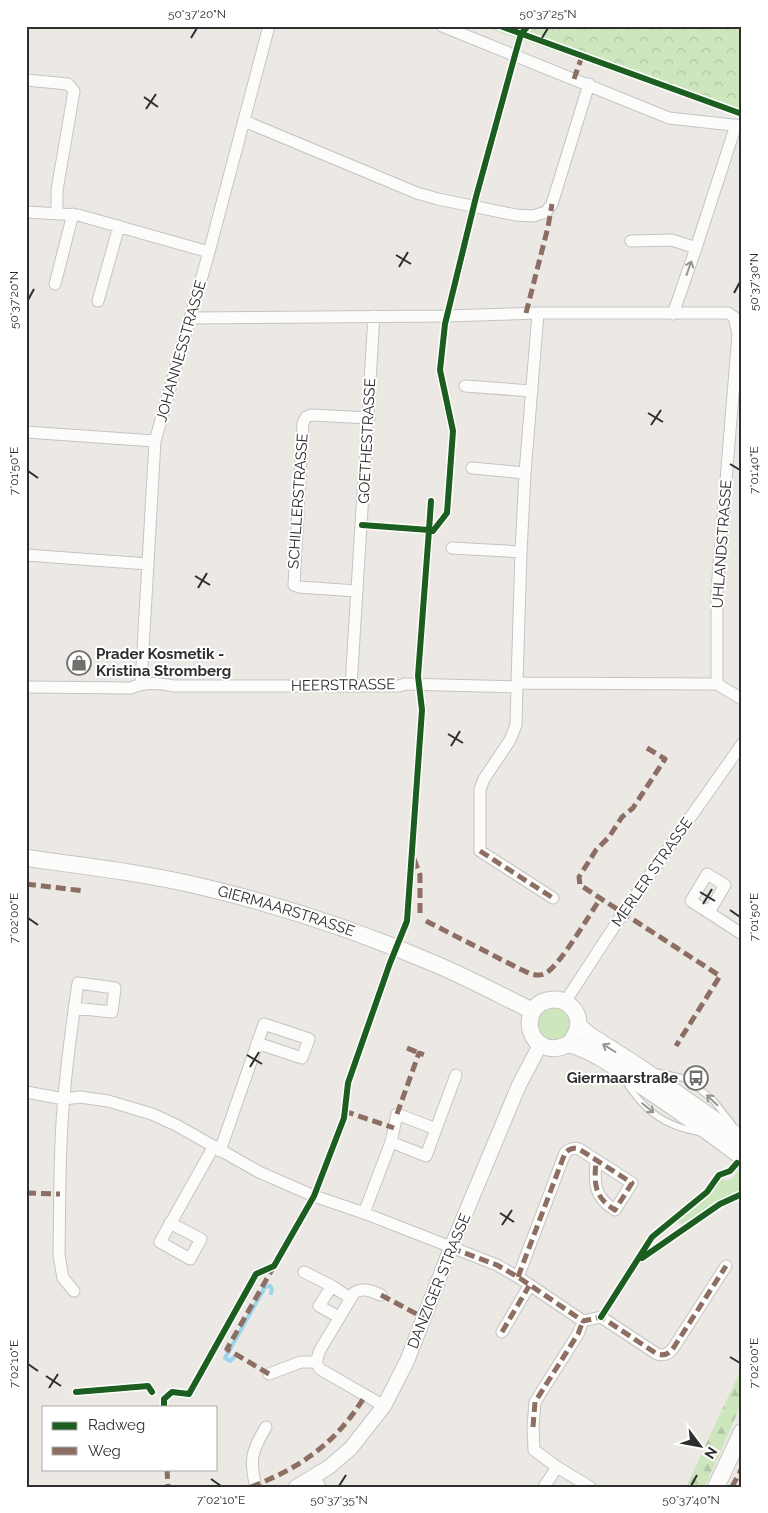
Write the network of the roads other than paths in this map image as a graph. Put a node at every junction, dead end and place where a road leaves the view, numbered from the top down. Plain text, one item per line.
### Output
1 (269, 26) edge
2 (442, 26) edge
3 (26, 80) edge
4 (589, 84) junction
5 (244, 121) junction
6 (739, 126) edge
7 (26, 212) edge
8 (57, 212) junction
9 (73, 214) junction
10 (119, 226) junction
11 (631, 241) dead end
12 (696, 248) junction
13 (209, 252) junction
14 (55, 284) dead end
15 (98, 301) dead end
16 (538, 313) junction
17 (673, 314) junction
18 (374, 316) junction
19 (190, 318) junction
20 (465, 386) dead end
21 (532, 392) junction
22 (369, 418) junction
23 (26, 432) edge
24 (155, 441) junction
25 (472, 468) dead end
26 (525, 473) junction
27 (452, 548) dead end
28 (521, 552) junction
29 (26, 556) edge
30 (148, 564) junction
31 (357, 591) junction
32 (141, 684) junction
33 (717, 684) junction
34 (517, 685) junction
35 (351, 686) junction
36 (26, 687) edge
37 (742, 699) edge
38 (742, 744) edge
39 (26, 858) edge
40 (553, 898) dead end
41 (709, 912) dead end
42 (742, 934) edge
43 (566, 1002) junction
44 (74, 1008) dead end
45 (533, 1011) junction
46 (579, 1026) junction
47 (257, 1043) dead end
48 (569, 1044) junction
49 (540, 1045) junction
50 (456, 1076) dead end
51 (26, 1092) edge
52 (64, 1099) junction
53 (436, 1129) junction
54 (741, 1139) edge
55 (391, 1142) junction
56 (217, 1149) junction
57 (742, 1157) edge
58 (596, 1161) dead end
59 (364, 1213) junction
60 (170, 1223) dead end
61 (451, 1248) junction
62 (726, 1266) dead end
63 (304, 1272) dead end
64 (518, 1276) junction
65 (332, 1286) junction
66 (529, 1286) junction
67 (74, 1291) dead end
68 (381, 1295) dead end
69 (350, 1298) junction
70 (338, 1317) junction
71 (583, 1321) junction
72 (502, 1332) dead end
73 (316, 1362) junction
74 (269, 1374) dead end
75 (384, 1406) junction
76 (266, 1427) dead end
77 (742, 1432) edge
78 (557, 1467) junction
79 (317, 1482) edge
80 (256, 1487) edge
81 (296, 1487) edge
82 (544, 1487) edge
83 (590, 1487) edge
84 (716, 1487) edge

1 - 5 street, JOHANNESSTRASSE
2 - 4 street
3 - 8 street
4 - 5 street
4 - 6 street
5 - 13 street, JOHANNESSTRASSE
6 - 12 street
7 - 8 street
8 - 9 street
9 - 10 street
9 - 14 street
10 - 13 street
10 - 15 street
11 - 12 street
17 -> 12 street
13 - 19 street, JOHANNESSTRASSE
16 - 17 street
16 - 18 street
16 - 21 street
17 - 33 street, UHLANDSTRASSE
18 - 19 street
18 - 22 street, GOETHESTRASSE
19 - 24 street, JOHANNESSTRASSE
20 - 21 street
21 - 26 street
22 - 31 street, GOETHESTRASSE
22 - 31 street, SCHILLERSTRASSE
23 - 24 street
24 - 30 street, JOHANNESSTRASSE
25 - 26 street
26 - 28 street
27 - 28 street
28 - 34 street
29 - 30 street
30 - 32 street, JOHANNESSTRASSE
31 - 35 street, GOETHESTRASSE
32 - 35 street, HEERSTRASSE
32 - 36 street, HEERSTRASSE
33 - 34 street, HEERSTRASSE
33 - 37 street
34 - 35 street, HEERSTRASSE
34 - 40 street
38 - 43 street, MERLER STRASSE
39 - 45 main road, GIERMAARSTRASSE
41 - 42 street
43 - 45 main road
43 - 46 main road
44 - 52 street
45 - 49 main road
46 - 48 main road
54 -> 46 main road
47 - 56 street
48 - 49 main road
48 -> 57 main road
49 - 61 street, DANZIGER STRASSE
50 - 53 street
51 - 52 street
52 - 56 street
52 - 67 street
53 - 55 street
53 - 55 street
55 - 59 street
56 - 59 street
56 - 60 street
58 - 64 street
59 - 61 street
61 - 64 street
61 - 75 street, DANZIGER STRASSE
62 - 71 street
63 - 65 street
64 - 66 street
65 - 69 street
65 - 70 street
66 - 71 street
66 - 72 street
68 - 69 street
69 - 70 street
70 - 73 street
71 - 78 street
73 - 74 street
73 - 75 street
75 - 79 street, DANZIGER STRASSE
76 - 80 street
77 - 84 main road
78 - 82 street
78 - 83 street
79 - 81 street, DANZIGER STRASSE

